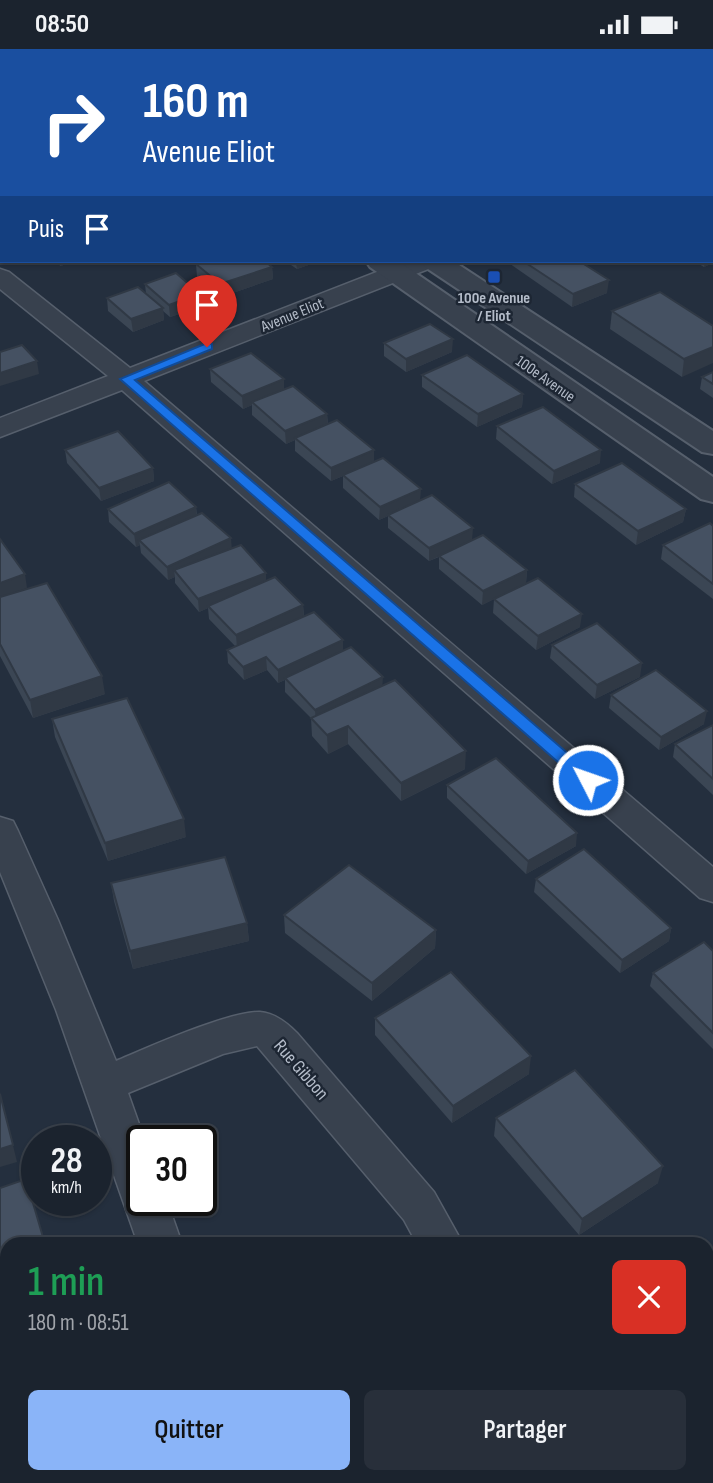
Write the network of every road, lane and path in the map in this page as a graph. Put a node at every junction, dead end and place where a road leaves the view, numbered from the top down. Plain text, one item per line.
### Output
1 (415, 263) edge
2 (438, 263) edge
3 (388, 267) edge
4 (0, 277) edge
5 (126, 379) junction
6 (0, 428) edge
7 (713, 445) edge
8 (713, 492) edge
9 (0, 831) edge
10 (713, 888) edge
11 (105, 1084) junction
12 (126, 1145) edge
13 (150, 1216) edge
14 (158, 1237) edge
15 (438, 1237) edge

1 - 3 street, Avenue Eliot
2 - 7 street, 100e Avenue
3 - 5 street, Avenue Eliot
3 - 8 street, 100e Avenue
4 - 5 street
5 - 6 street, Avenue Eliot
5 - 10 street
9 - 11 street
11 - 12 street
11 - 15 street, Rue Gibbon
13 - 14 street

